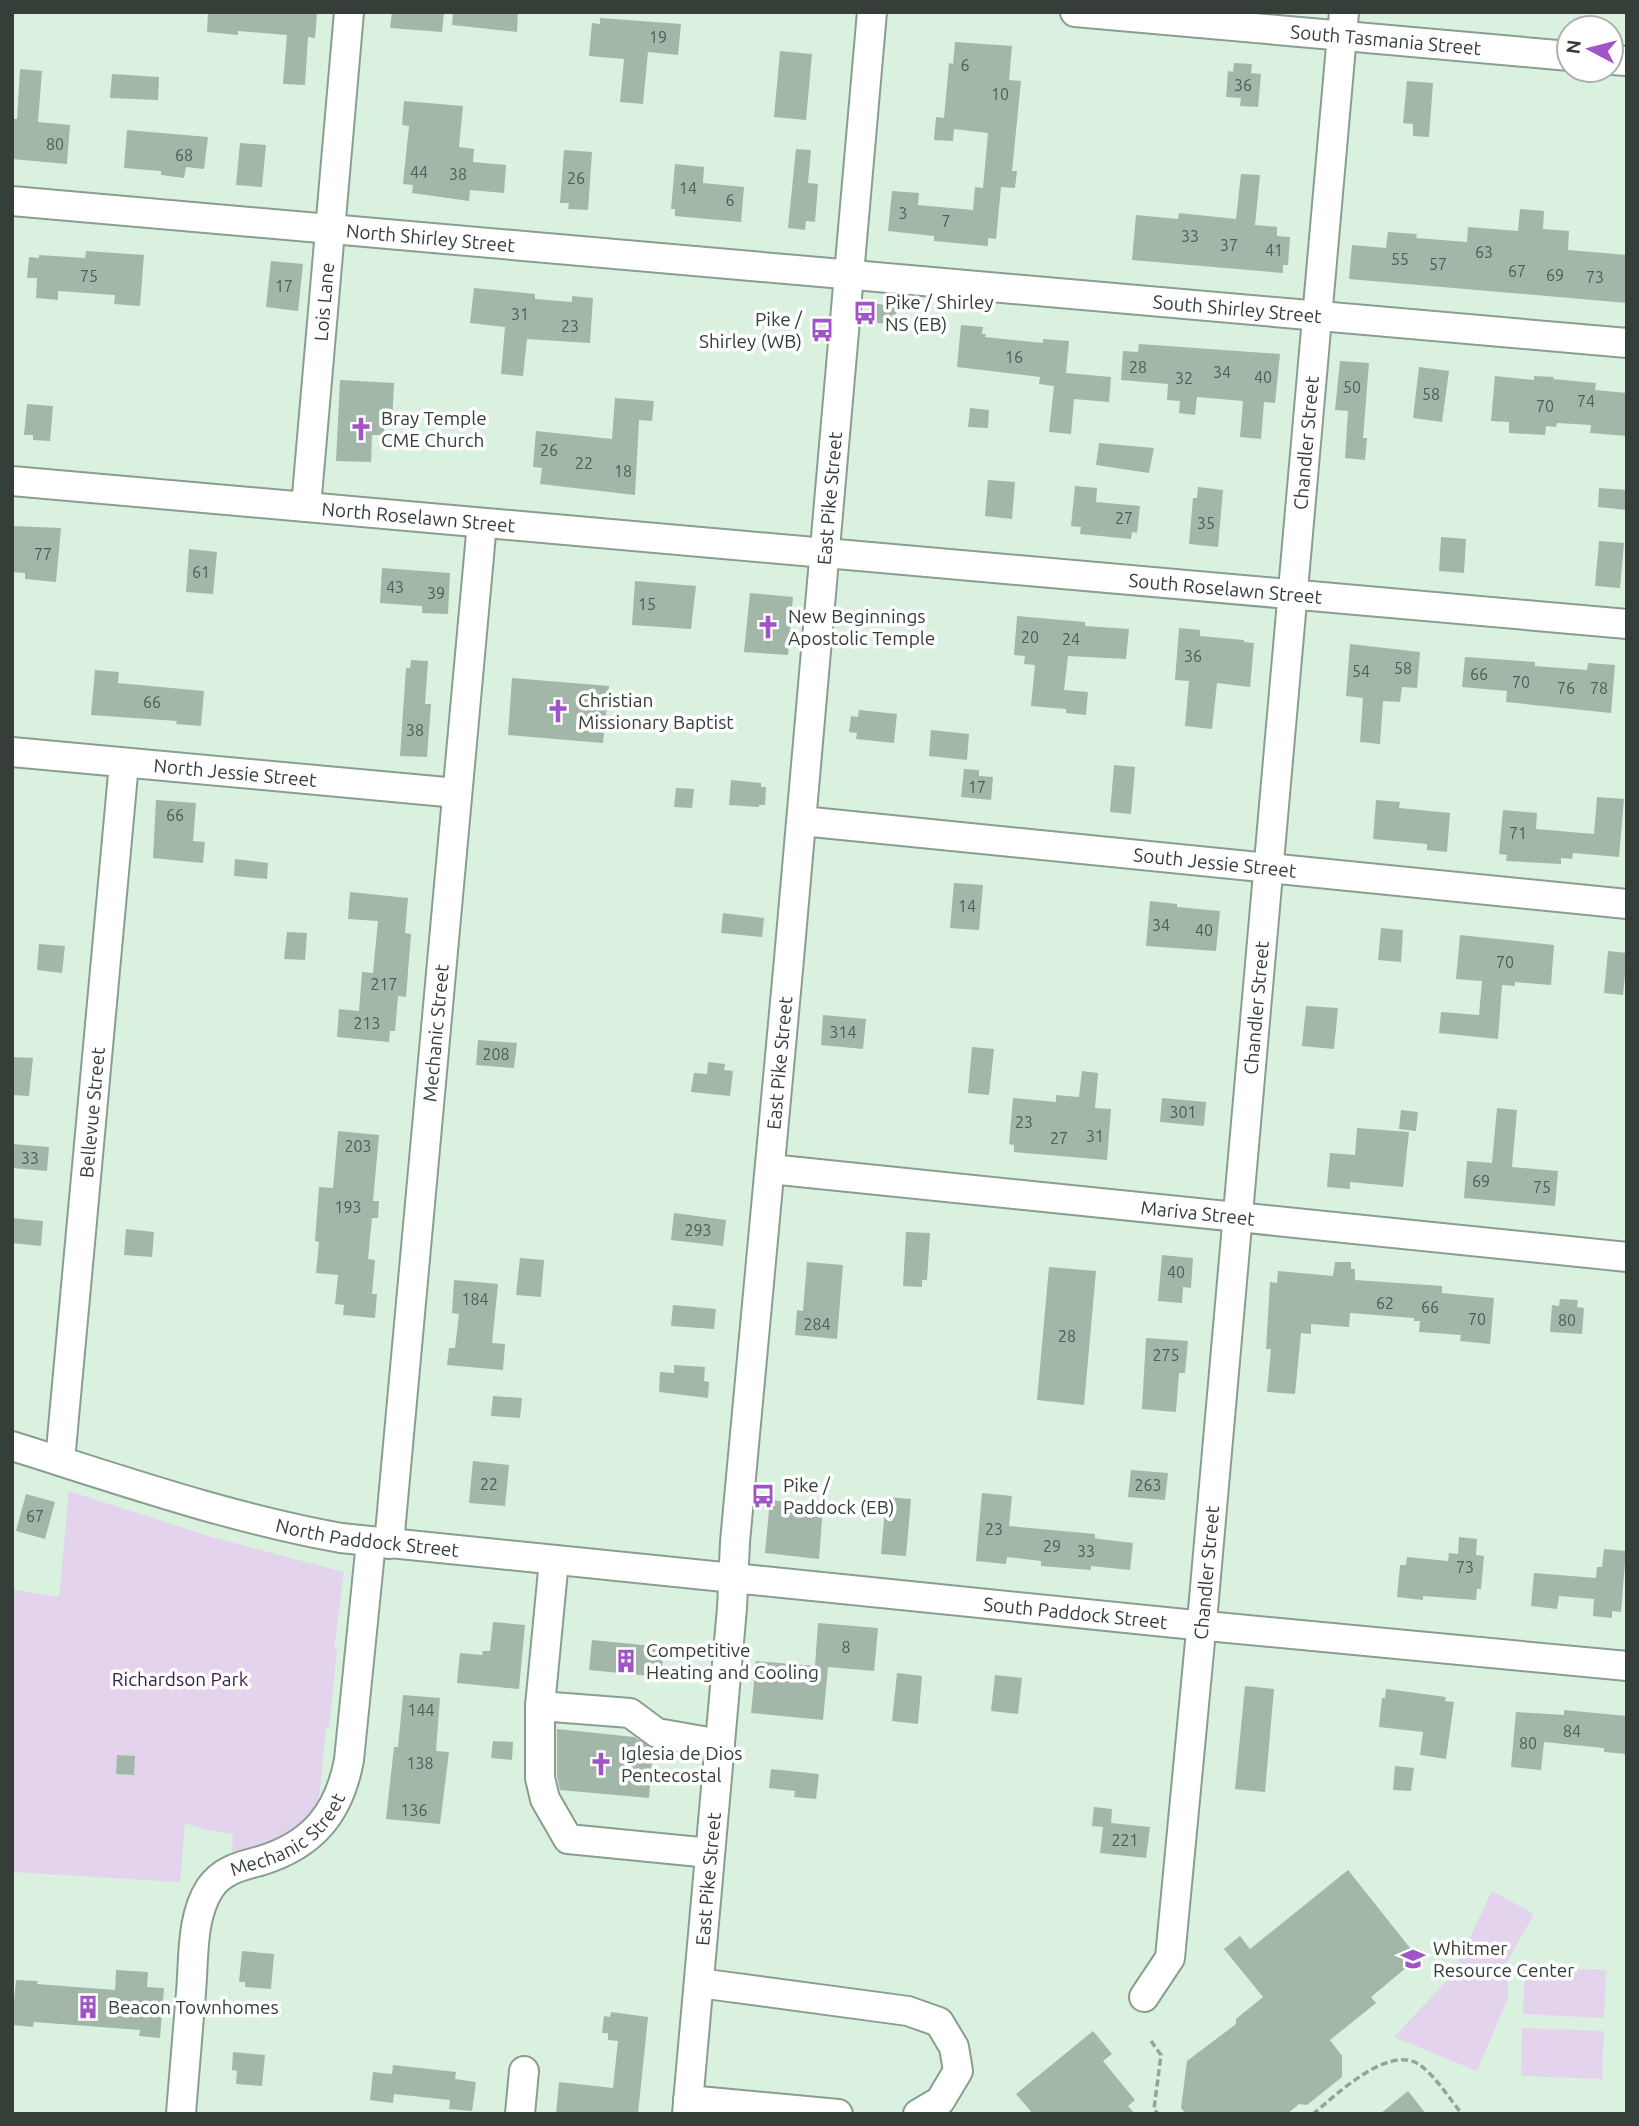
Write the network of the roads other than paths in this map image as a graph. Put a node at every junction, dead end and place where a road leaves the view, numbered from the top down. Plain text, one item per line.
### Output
1 (349, 12) edge
2 (872, 12) edge
3 (1075, 12) edge
4 (1342, 24) edge
5 (1555, 54) edge
6 (12, 201) edge
7 (330, 229) junction
8 (849, 274) junction
9 (1316, 315) junction
10 (1627, 343) edge
11 (12, 481) edge
12 (306, 507) junction
13 (482, 523) junction
14 (825, 553) junction
15 (1291, 594) junction
16 (1627, 624) edge
17 (12, 752) edge
18 (124, 763) junction
19 (457, 793) junction
20 (802, 821) junction
21 (1267, 868) junction
22 (1627, 904) edge
23 (770, 1169) junction
24 (1238, 1217) junction
25 (1627, 1256) edge
26 (12, 1446) edge
27 (60, 1461) junction
28 (380, 1543) junction
29 (554, 1560) junction
30 (733, 1579) junction
31 (1201, 1625) junction
32 (1627, 1666) edge
33 (540, 1706) junction
34 (720, 1744) junction
35 (710, 1853) junction
36 (699, 1983) junction
37 (1144, 1997) dead end
38 (524, 2071) dead end
39 (688, 2107) edge
40 (936, 2110) edge
41 (181, 2114) edge
42 (520, 2114) edge
43 (838, 2114) edge

1 - 7 street, Lois Lane
2 - 8 street, East Pike Street
3 - 4 street, South Tasmania Street
4 - 5 street, South Tasmania Street
4 - 9 street, Chandler Street
6 - 7 street, North Shirley Street
7 - 8 street, North Shirley Street
7 - 12 street, Lois Lane
8 - 9 street, South Shirley Street
8 - 14 street, East Pike Street
9 - 10 street, South Shirley Street
9 - 15 street, Chandler Street
11 - 12 street, North Roselawn Street
12 - 13 street, North Roselawn Street
13 - 14 street, North Roselawn Street
13 - 19 street, Mechanic Street
14 - 15 street, South Roselawn Street
14 - 20 street, East Pike Street
15 - 16 street, South Roselawn Street
15 - 21 street, Chandler Street
17 - 18 street, North Jessie Street
18 - 19 street, North Jessie Street
18 - 27 street, Bellevue Street
19 - 28 street, Mechanic Street
20 - 21 street, South Jessie Street
20 - 23 street, East Pike Street
21 - 22 street, South Jessie Street
21 - 24 street, Chandler Street
23 - 24 street, Mariva Street
23 - 30 street, East Pike Street
24 - 25 street, Mariva Street
24 - 31 street, Chandler Street
26 - 27 street, North Paddock Street
27 - 28 street, North Paddock Street
28 - 29 street, North Paddock Street
28 - 41 street, Mechanic Street
29 - 30 street, North Paddock Street
29 - 33 street
30 - 31 street, South Paddock Street
30 - 34 street, East Pike Street
31 - 32 street, South Paddock Street
31 - 37 street, Chandler Street
33 - 34 street
33 - 35 street
34 - 35 street, East Pike Street
35 - 36 street, East Pike Street
36 - 39 street, East Pike Street
36 - 40 street
38 - 42 street
39 - 43 street

